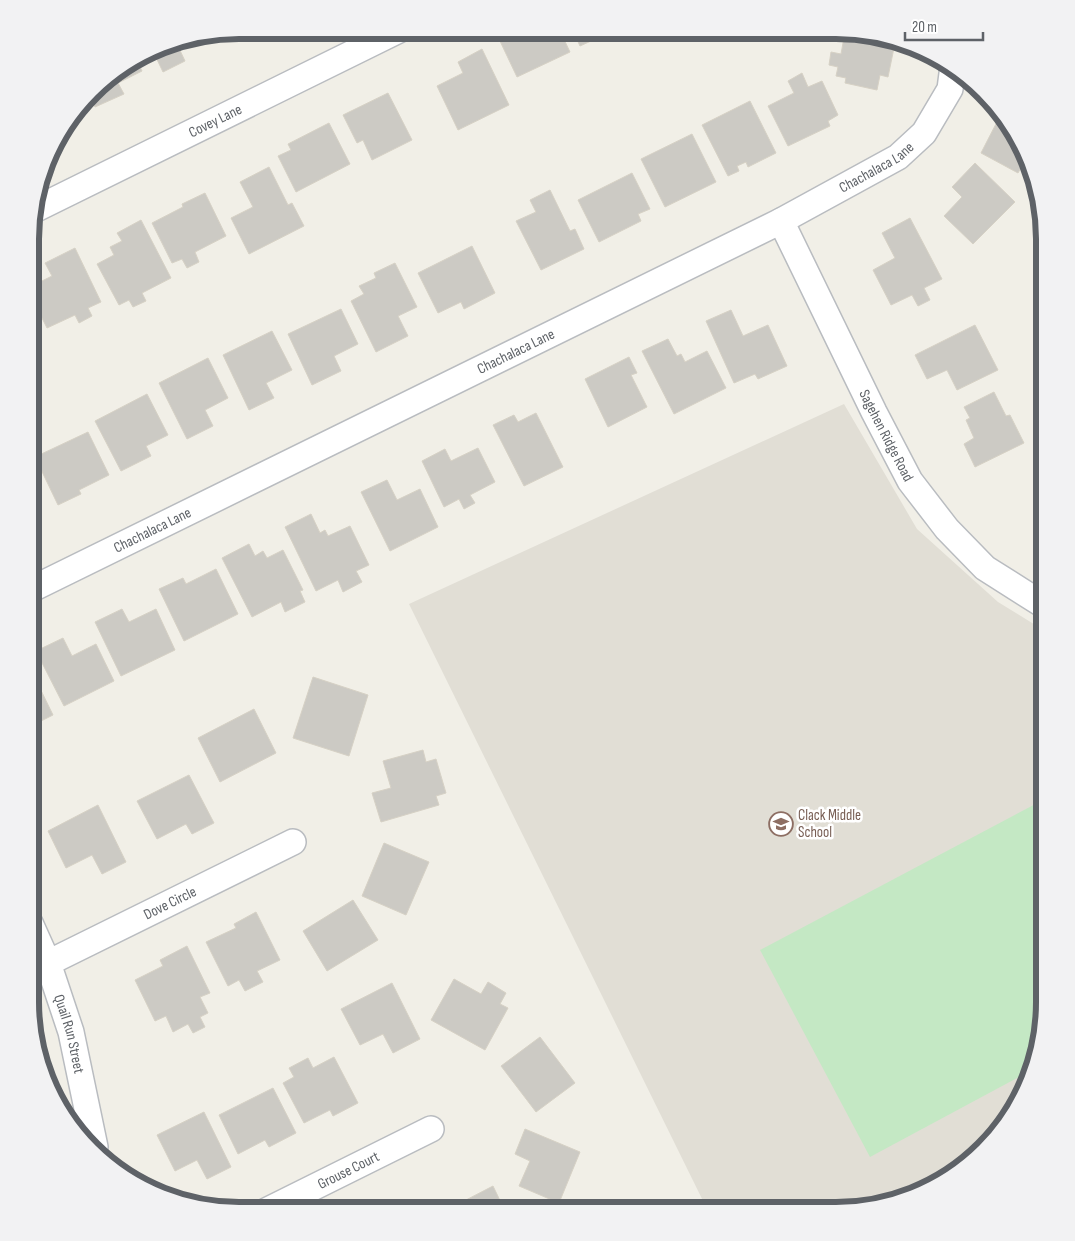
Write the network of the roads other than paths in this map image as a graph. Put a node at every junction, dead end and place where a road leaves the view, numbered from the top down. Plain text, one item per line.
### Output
1 (381, 39) edge
2 (952, 75) edge
3 (41, 206) edge
4 (781, 221) junction
5 (39, 586) edge
6 (1036, 600) edge
7 (292, 842) dead end
8 (39, 943) edge
9 (48, 963) junction
10 (431, 1129) dead end
11 (94, 1140) edge
12 (282, 1202) edge

1 - 3 street, Covey Lane
2 - 4 street, Chachalaca Lane
4 - 5 street, Chachalaca Lane
4 - 6 street, Sagehen Ridge Road
7 - 9 street, Dove Circle
8 - 9 street, Quail Run Street
9 - 11 street, Quail Run Street
10 - 12 street, Grouse Court

